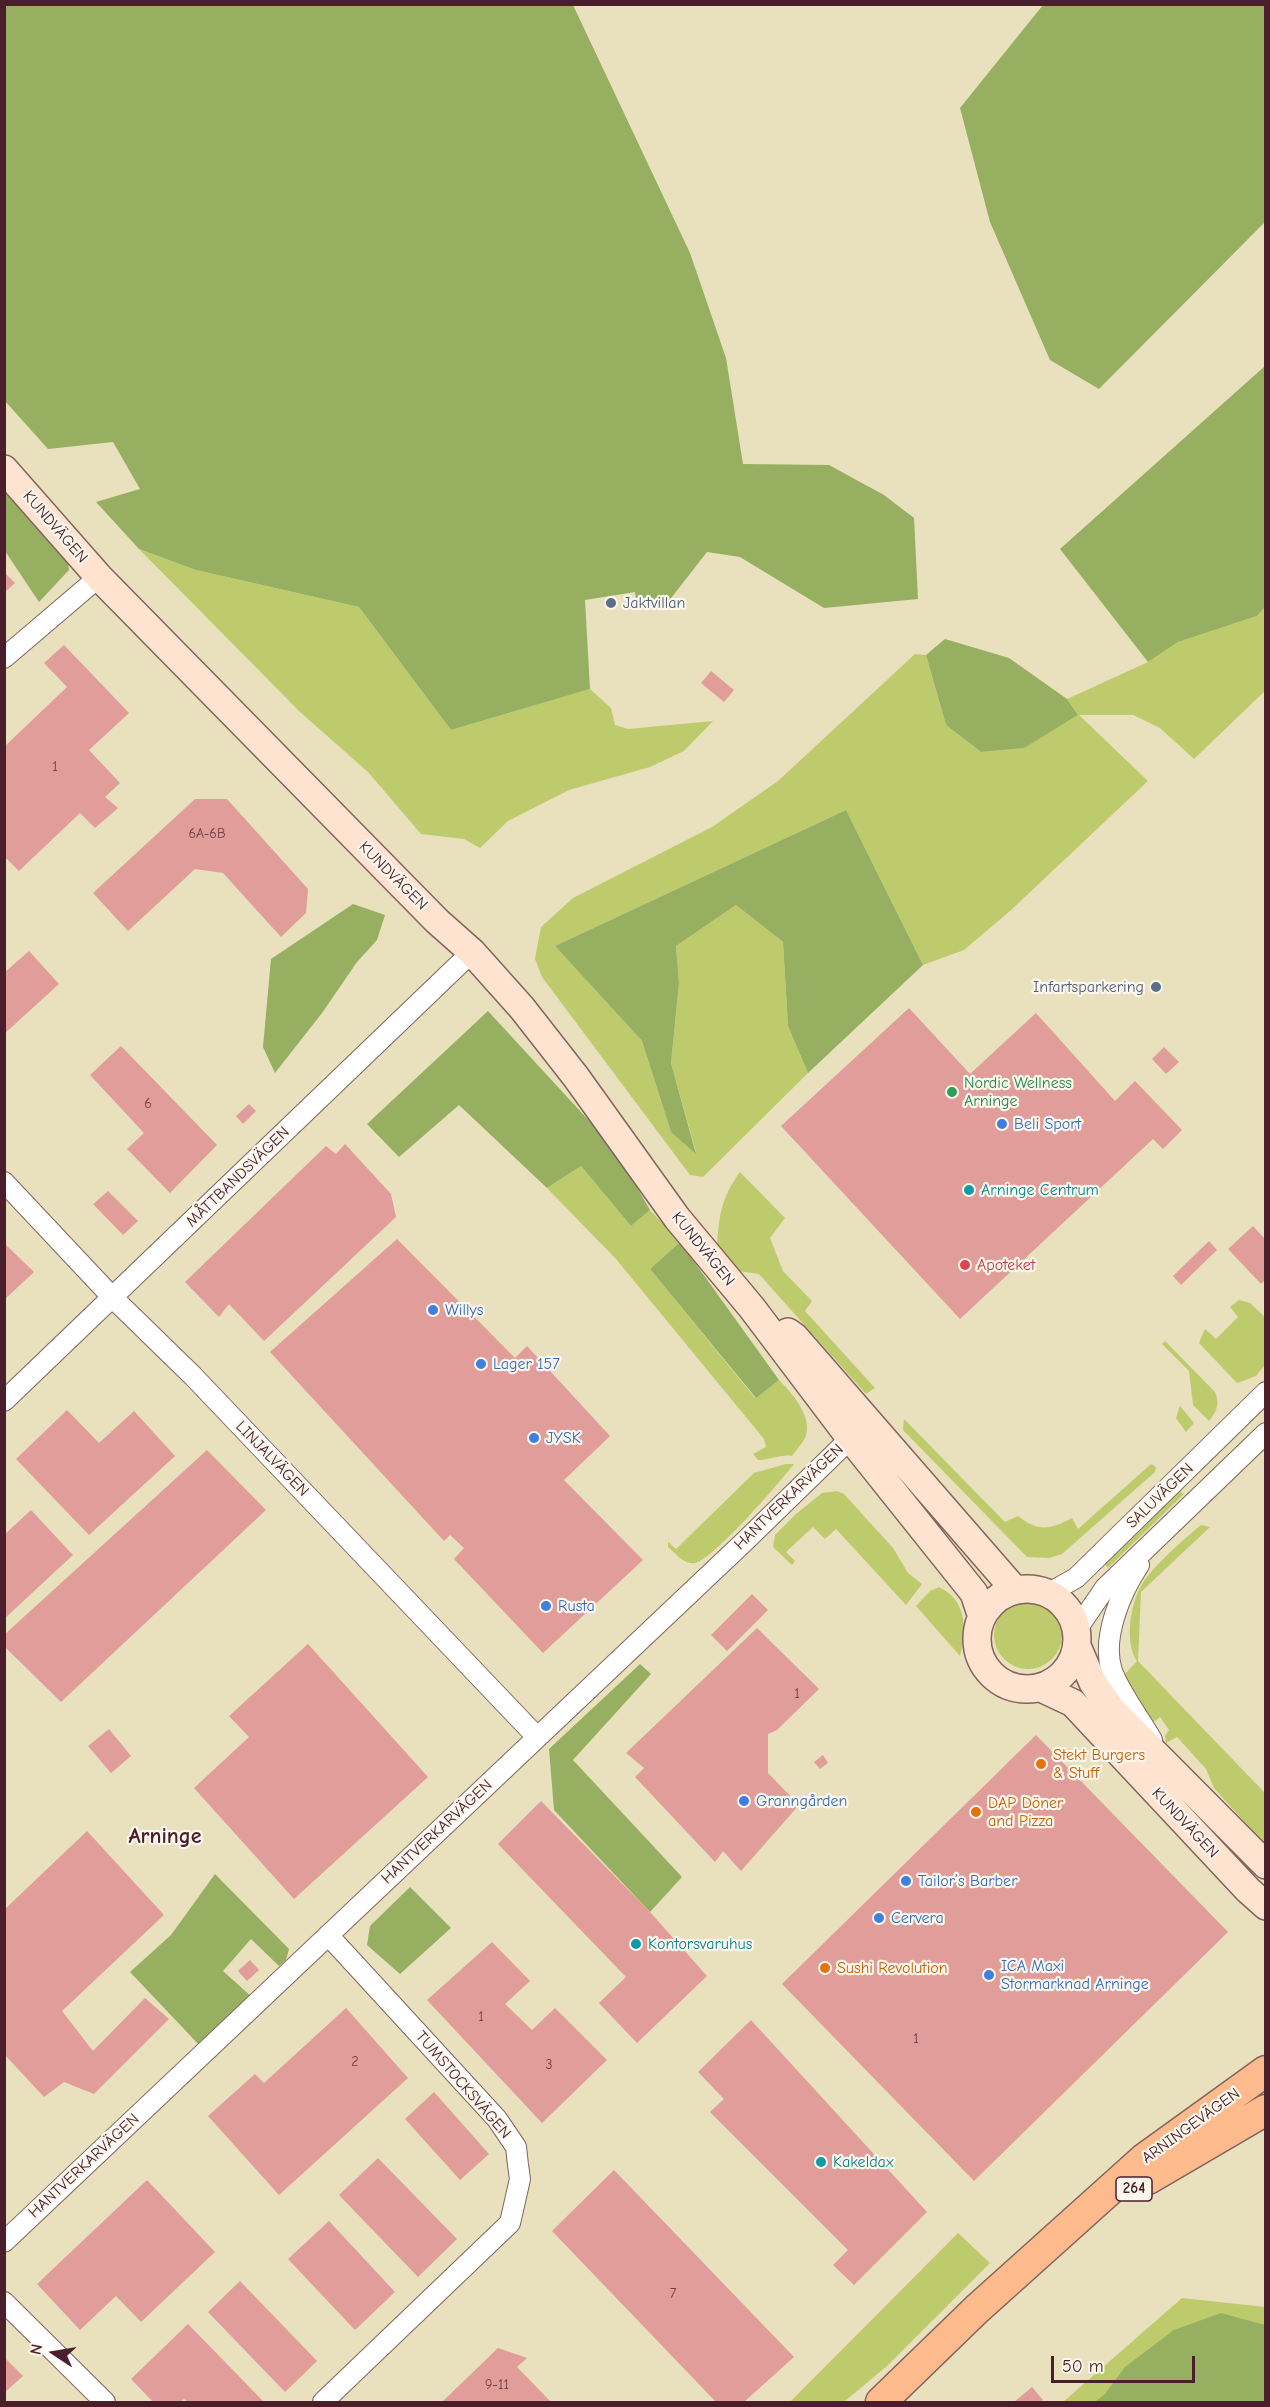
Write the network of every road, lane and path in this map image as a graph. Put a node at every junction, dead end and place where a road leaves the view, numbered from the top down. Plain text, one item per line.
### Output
1 (4, 469) edge
2 (99, 577) junction
3 (4, 658) edge
4 (472, 952) junction
5 (4, 1182) edge
6 (113, 1298) junction
7 (1266, 1392) edge
8 (4, 1401) edge
9 (859, 1430) junction
10 (1266, 1433) edge
11 (1161, 1534) junction
12 (1015, 1590) junction
13 (1049, 1593) junction
14 (982, 1617) junction
15 (1077, 1638) junction
16 (1041, 1688) junction
17 (537, 1737) junction
18 (1167, 1766) junction
19 (1266, 1865) edge
20 (1257, 1898) edge
21 (1266, 1922) edge
22 (328, 1935) junction
23 (1266, 2058) edge
24 (1266, 2071) edge
25 (1226, 2101) junction
26 (1266, 2110) edge
27 (4, 2242) edge
28 (1010, 2279) junction
29 (4, 2302) edge
30 (105, 2403) edge
31 (323, 2403) edge
32 (881, 2403) edge

1 - 2 street, KUNDVÄGEN
2 - 3 street
2 - 4 street, KUNDVÄGEN
4 - 6 street, MÅTTBANDSVÄGEN
4 - 9 street, KUNDVÄGEN
5 - 6 street, LINJALVÄGEN
6 - 8 street, MÅTTBANDSVÄGEN
6 - 17 street, LINJALVÄGEN
7 - 13 street, SALUVÄGEN
9 - 12 street, KUNDVÄGEN
9 - 14 street, KUNDVÄGEN
9 - 17 street, HANTVERKARVÄGEN
10 - 11 street, SALUVÄGEN
11 - 15 street, SALUVÄGEN
11 - 18 street, KUNDVÄGEN
12 - 13 street
12 - 14 street
13 - 15 street
14 - 16 street
15 - 16 street
15 - 18 street, KUNDVÄGEN
16 - 20 street, KUNDVÄGEN
17 - 22 street, HANTVERKARVÄGEN
18 - 19 street, KUNDVÄGEN
20 - 21 street, KUNDVÄGEN
22 - 27 street, HANTVERKARVÄGEN
22 - 31 street, TUMSTOCKSVÄGEN
23 - 25 street
24 - 25 main road, ARNINGEVÄGEN / 264
25 - 28 main road, ARNINGEVÄGEN / 264
26 - 28 main road, ARNINGEVÄGEN / 264
28 - 32 main road, ARNINGEVÄGEN / 264
29 - 30 street

